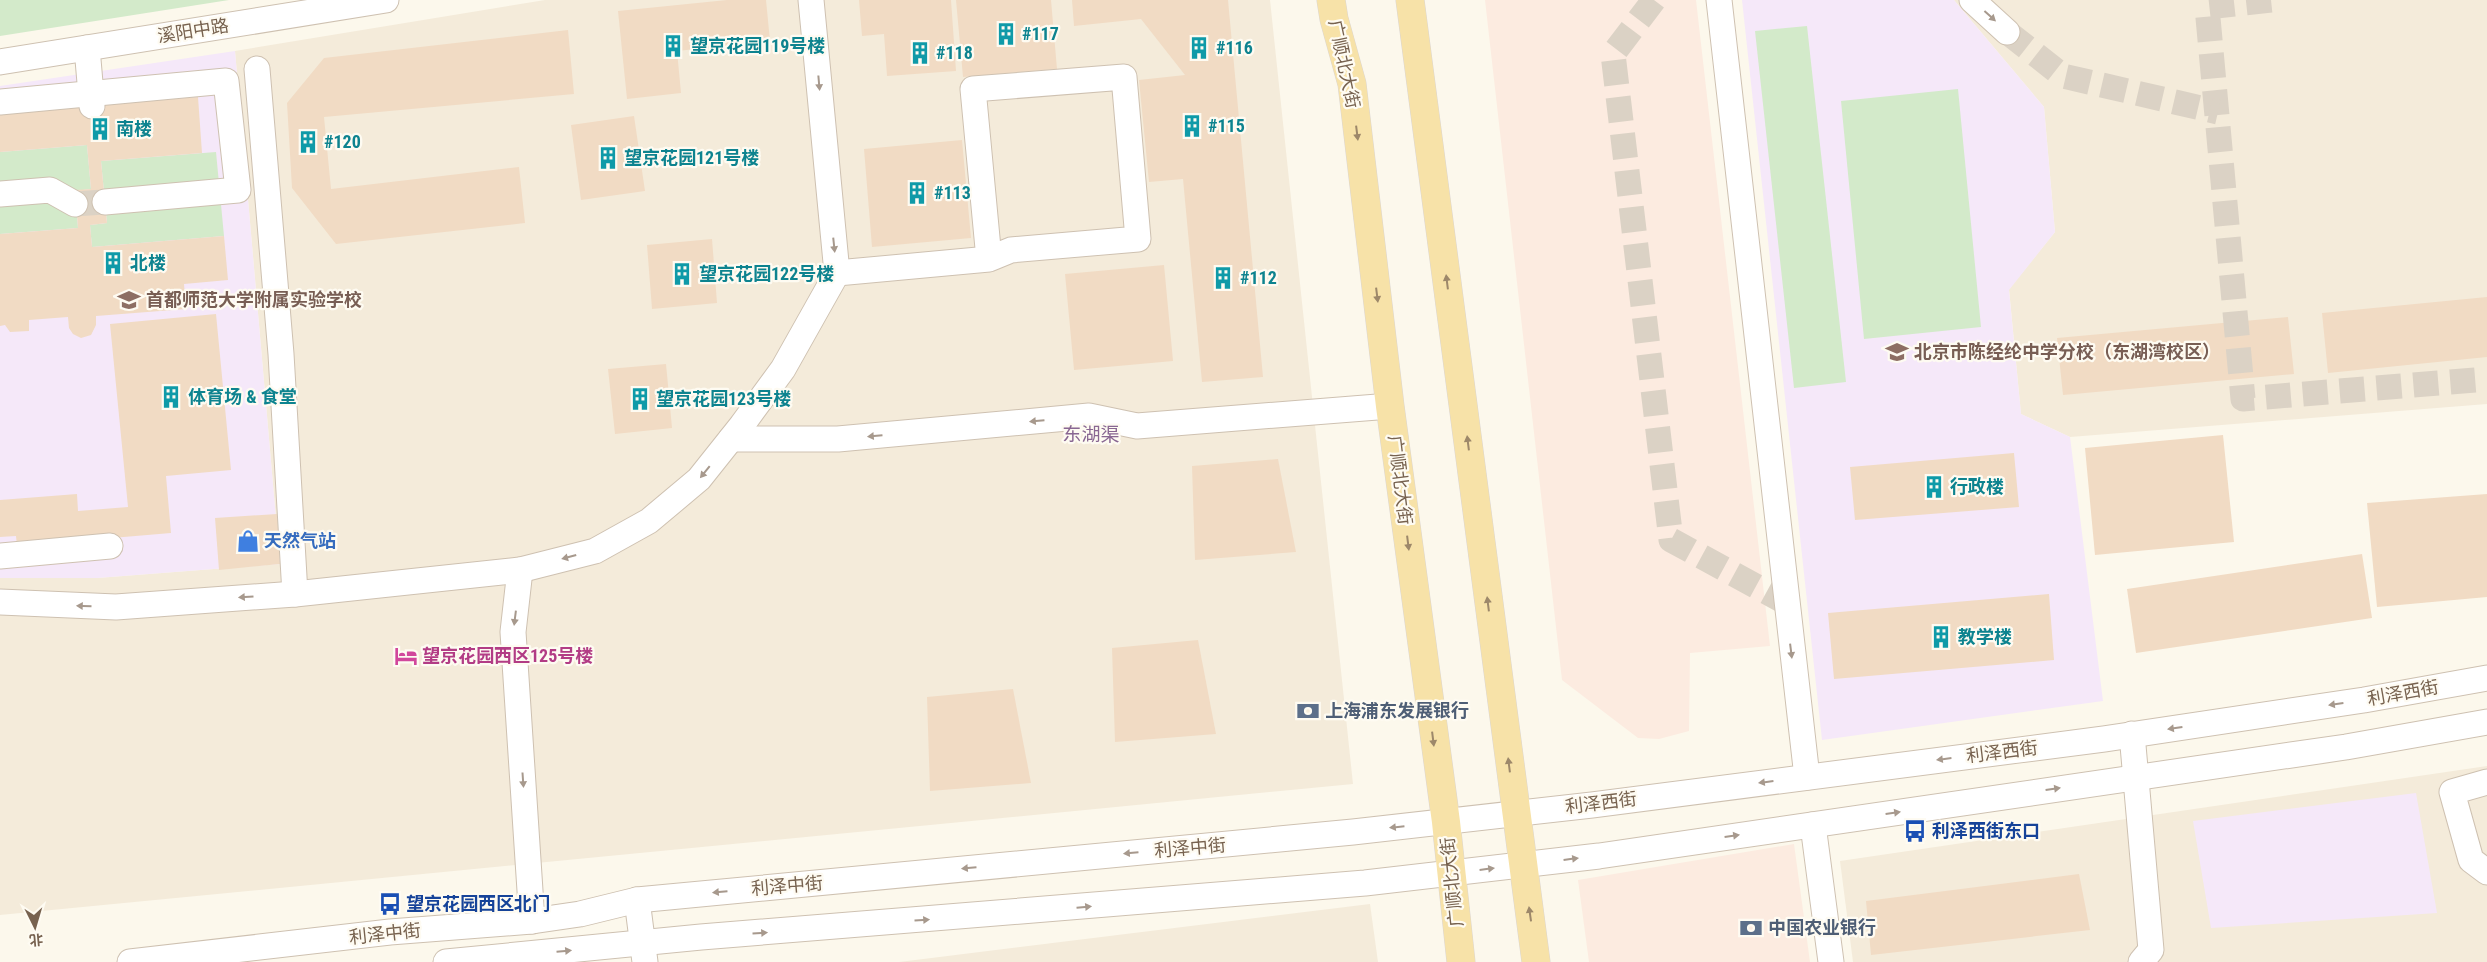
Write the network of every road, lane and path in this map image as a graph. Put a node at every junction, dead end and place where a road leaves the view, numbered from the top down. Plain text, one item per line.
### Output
1 (386, 0) edge
2 (811, 0) edge
3 (1331, 0) edge
4 (1410, 0) edge
5 (1719, 0) edge
6 (1972, 0) edge
7 (2007, 32) tunnel mouth
8 (87, 48) junction
9 (0, 62) edge
10 (257, 69) dead end
11 (91, 100) junction
12 (0, 102) edge
13 (0, 194) edge
14 (105, 202) tunnel mouth
15 (75, 204) tunnel mouth
16 (990, 260) junction
17 (837, 273) junction
18 (1390, 406) junction
19 (731, 440) junction
20 (110, 546) dead end
21 (0, 556) edge
22 (520, 570) junction
23 (295, 594) junction
24 (0, 602) edge
25 (2487, 678) edge
26 (2487, 722) edge
27 (2132, 734) junction
28 (1807, 777) junction
29 (2137, 777) junction
30 (2487, 782) edge
31 (1516, 814) junction
32 (1446, 822) junction
33 (1813, 825) junction
34 (1523, 865) junction
35 (2487, 872) edge
36 (1451, 873) junction
37 (638, 900) junction
38 (532, 921) junction
39 (643, 953) edge
40 (130, 962) edge
41 (446, 962) edge
42 (1461, 962) edge
43 (1536, 962) edge
44 (1831, 962) edge
45 (2141, 962) edge

1 - 8 street, 溪阳中路
2 -> 17 street
3 -> 18 main road, 广顺北大街
31 -> 4 main road
5 -> 28 street
6 -> 7 street
8 - 9 street, 溪阳中路
8 - 11 street
10 - 23 street
11 - 12 street
11 - 14 street
13 - 15 street
16 - 16 street
16 - 17 street
17 - 19 street
18 -> 19 street
18 -> 32 main road, 广顺北大街
19 -> 22 street
20 - 21 street
22 - 23 street
22 -> 38 street
23 -> 24 street
25 -> 27 street, 利泽西街
26 - 29 street
27 -> 28 street, 利泽西街
27 - 29 street
28 -> 31 street, 利泽西街
33 -> 29 street
29 - 45 street
30 - 35 street
31 - 32 street, 利泽西街
31 - 34 main road
32 - 36 main road, 广顺北大街
32 -> 37 street, 利泽中街
34 -> 33 street
33 - 44 street
36 -> 34 street
43 -> 34 main road
39 -> 36 street
36 - 42 main road, 广顺北大街
37 - 38 street, 利泽中街
37 - 39 street
38 - 40 street, 利泽中街
41 -> 39 street

